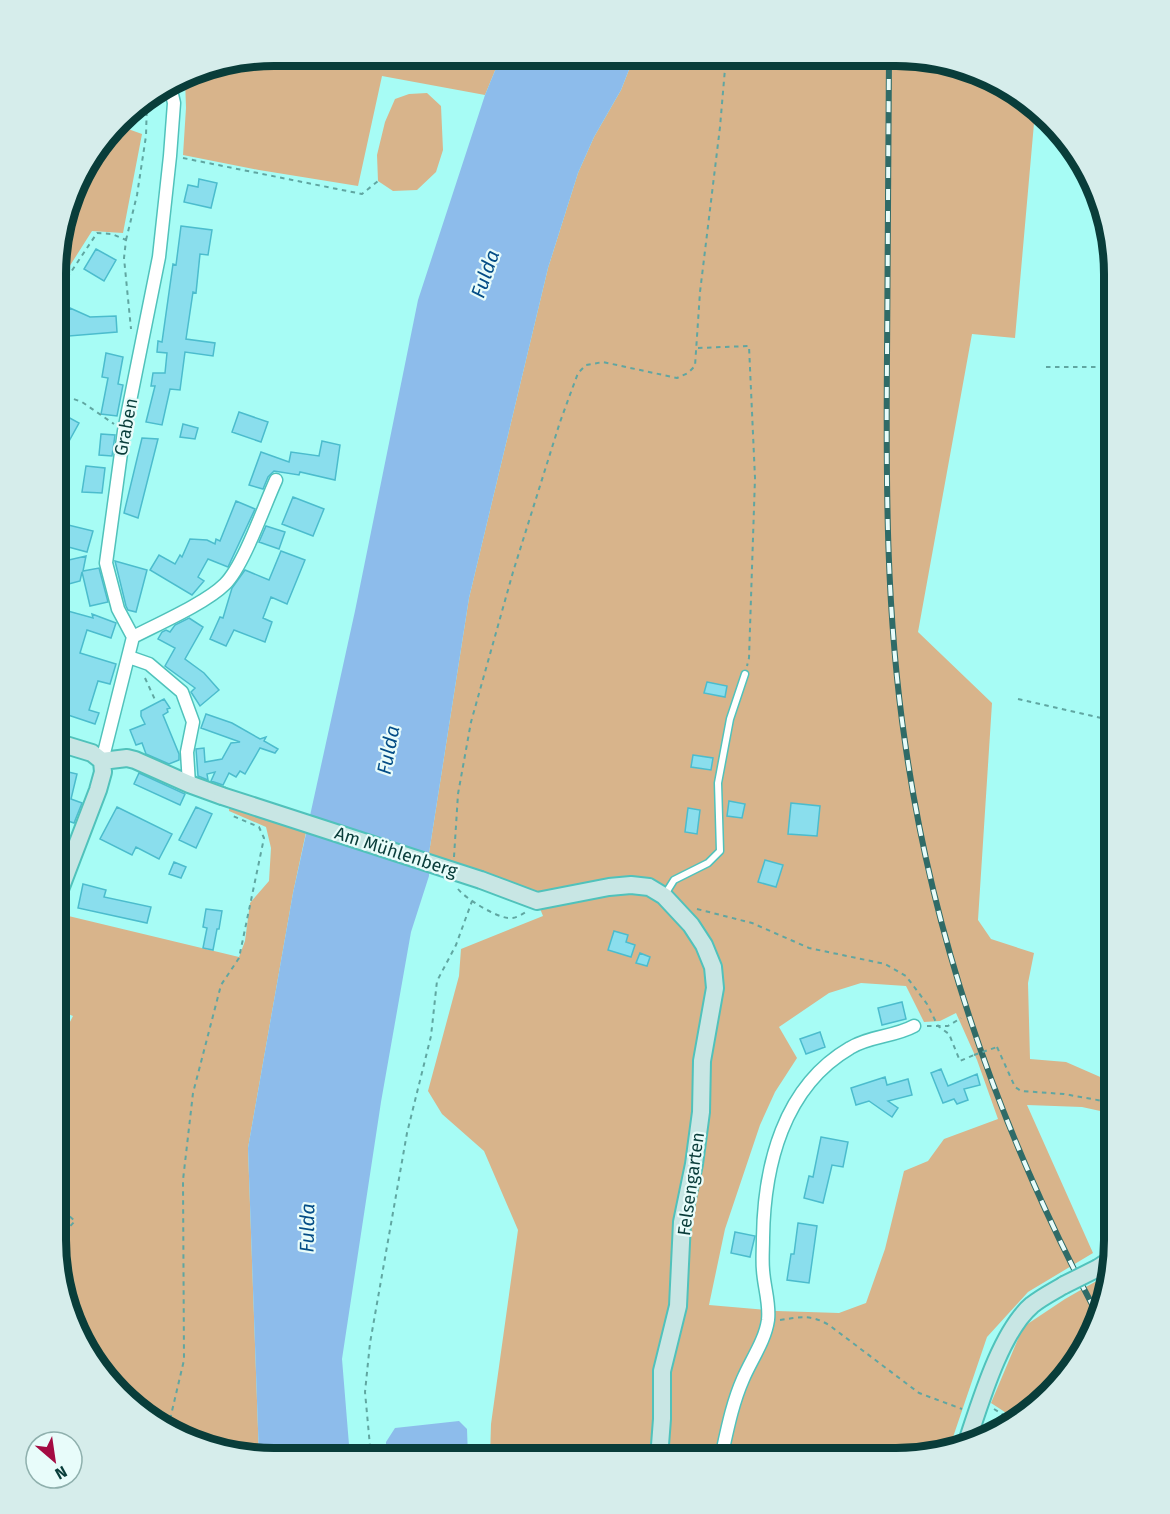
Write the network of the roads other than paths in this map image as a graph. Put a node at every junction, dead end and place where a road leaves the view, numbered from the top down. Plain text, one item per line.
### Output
1 (172, 93) edge
2 (276, 480) dead end
3 (133, 637) junction
4 (135, 659) junction
5 (745, 674) road end
6 (66, 745) edge
7 (102, 761) junction
8 (189, 784) junction
9 (66, 874) edge
10 (674, 906) junction
11 (914, 1026) dead end
12 (1102, 1265) edge
13 (971, 1434) edge
14 (660, 1448) edge
15 (723, 1448) edge

1 - 3 street, Graben
2 - 3 street
3 - 4 street
4 - 7 street
4 - 8 street
5 - 10 lane
6 - 7 street
7 - 8 street, Am Mühlenberg
7 - 9 street
8 - 10 street, Am Mühlenberg, bridge
10 - 14 street, Felsengarten
11 - 15 street
12 - 13 street, bridge

